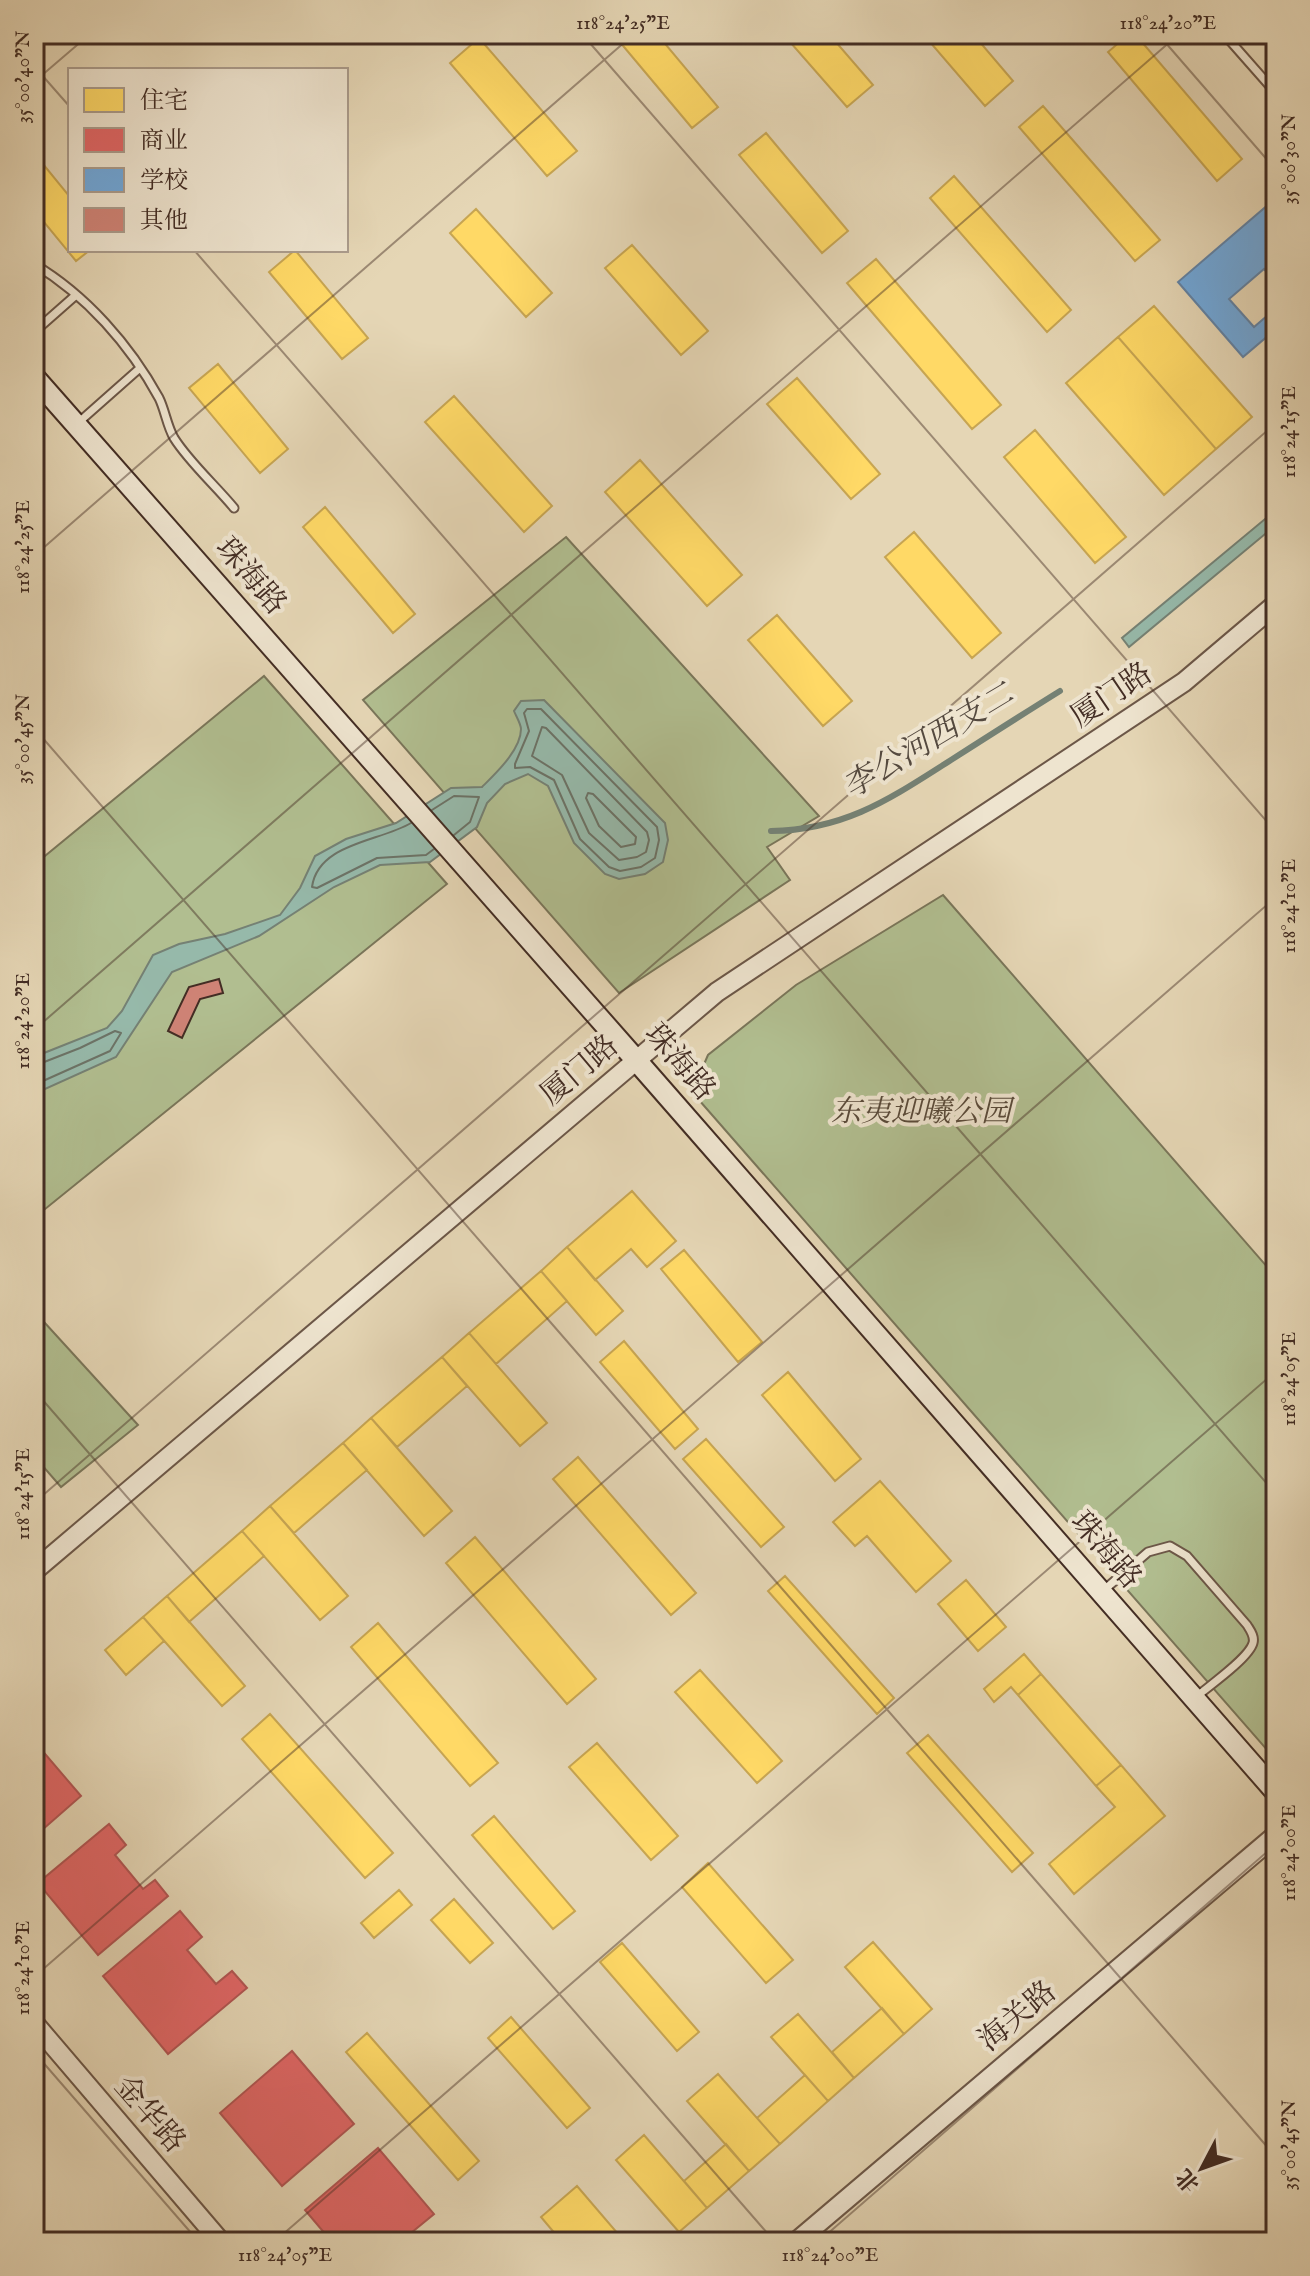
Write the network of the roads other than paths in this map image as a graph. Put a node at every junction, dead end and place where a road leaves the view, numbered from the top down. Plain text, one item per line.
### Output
1 (1224, 34) edge
2 (1276, 93) edge
3 (34, 264) edge
4 (76, 295) junction
5 (34, 332) edge
6 (140, 368) junction
7 (35, 381) edge
8 (76, 424) junction
9 (234, 508) dead end
10 (1276, 604) edge
11 (636, 1060) junction
12 (34, 1571) edge
13 (1101, 1592) junction
14 (1194, 1698) junction
15 (1276, 1792) edge
16 (1276, 1835) edge
17 (34, 2023) edge
18 (221, 2242) edge
19 (796, 2242) edge

1 - 2 lane
3 - 4 lane
4 - 5 lane
4 - 6 lane
6 - 8 lane
6 - 9 lane
7 - 8 main road, 珠海路
8 - 11 main road, 珠海路
10 - 11 street, 厦门路
11 - 12 street, 厦门路
11 - 13 main road, 珠海路
13 - 14 main road, 珠海路
13 - 14 lane
14 - 15 main road, 珠海路
16 - 19 street, 海关路
17 - 18 street, 金华路

